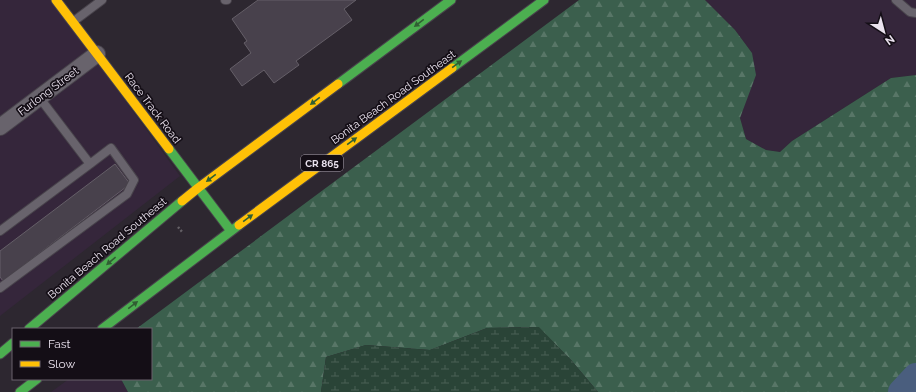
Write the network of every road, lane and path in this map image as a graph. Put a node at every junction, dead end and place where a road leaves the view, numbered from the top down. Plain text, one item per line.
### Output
1 (56, 0) edge
2 (102, 0) edge
3 (451, 0) edge
4 (544, 0) edge
5 (896, 0) edge
6 (916, 13) edge
7 (73, 23) junction
8 (97, 54) junction
9 (39, 98) junction
10 (0, 127) edge
11 (90, 164) junction
12 (198, 188) junction
13 (177, 225) dead end
14 (231, 230) junction
15 (0, 231) edge
16 (183, 234) dead end
17 (0, 288) edge
18 (30, 328) edge
19 (103, 328) edge
20 (12, 344) edge
21 (0, 354) edge
22 (36, 380) edge
23 (20, 392) edge

1 - 7 main road, Race Track Road
2 - 7 lane
3 -> 12 main road, Bonita Beach Road Southeast
14 -> 4 main road, Bonita Beach Road Southeast / CR 865
5 - 6 lane
7 - 8 main road, Race Track Road
8 - 9 street, Furlong Street
8 - 12 main road, Race Track Road
9 - 10 street, Furlong Street
9 - 11 lane
11 - 15 lane
11 - 17 lane
12 - 14 main road, Race Track Road
12 -> 18 main road, Bonita Beach Road Southeast
13 - 16 path
19 -> 14 main road, Bonita Beach Road Southeast / CR 865
20 - 21 main road
22 - 23 main road

